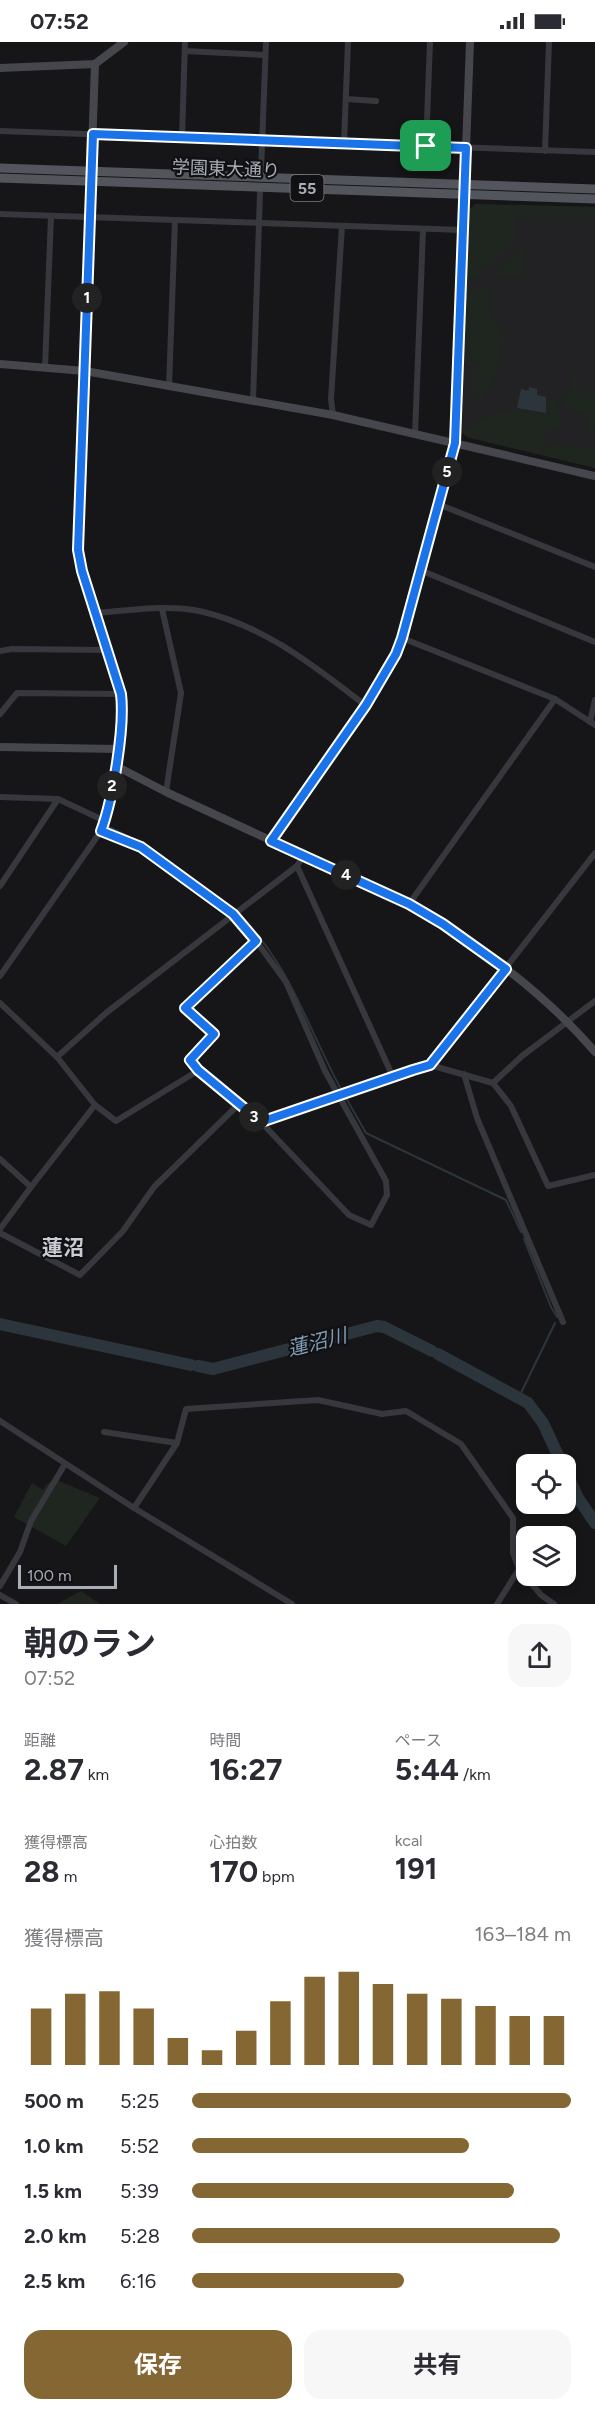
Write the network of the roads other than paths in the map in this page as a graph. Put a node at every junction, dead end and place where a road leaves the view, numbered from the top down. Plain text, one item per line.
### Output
1 (124, 42) edge
2 (185, 42) edge
3 (266, 42) edge
4 (348, 42) edge
5 (430, 42) edge
6 (470, 42) edge
7 (549, 42) edge
8 (185, 51) junction
9 (265, 55) junction
10 (95, 64) junction
11 (0, 68) edge
12 (346, 99) junction
13 (376, 101) dead end
14 (0, 131) edge
15 (93, 134) junction
16 (182, 138) junction
17 (262, 140) junction
18 (344, 143) junction
19 (426, 146) junction
20 (466, 148) junction
21 (545, 151) junction
22 (595, 152) edge
23 (0, 168) edge
24 (261, 171) dead end
25 (93, 176) junction
26 (0, 178) edge
27 (464, 189) junction
28 (595, 189) edge
29 (260, 193) dead end
30 (595, 199) edge
31 (0, 214) edge
32 (51, 216) junction
33 (91, 217) junction
34 (175, 221) junction
35 (259, 224) junction
36 (342, 226) junction
37 (423, 230) junction
38 (462, 230) junction
39 (0, 364) edge
40 (45, 368) junction
41 (85, 371) junction
42 (169, 387) junction
43 (253, 400) junction
44 (333, 415) junction
45 (415, 435) junction
46 (455, 443) junction
47 (595, 476) edge
48 (438, 504) junction
49 (595, 567) edge
50 (420, 570) junction
51 (162, 609) junction
52 (94, 613) junction
53 (402, 638) junction
54 (595, 642) edge
55 (107, 650) junction
56 (0, 651) edge
57 (377, 685) joint
58 (121, 694) junction
59 (555, 699) junction
60 (595, 700) edge
61 (366, 705) junction
62 (0, 714) edge
63 (592, 724) edge
64 (0, 747) edge
65 (117, 749) junction
66 (116, 766) junction
67 (166, 792) junction
68 (0, 797) edge
69 (58, 799) junction
70 (105, 821) junction
71 (101, 831) junction
72 (271, 841) junction
73 (595, 852) edge
74 (303, 856) junction
75 (297, 866) junction
76 (0, 886) edge
77 (409, 904) junction
78 (233, 914) junction
79 (256, 941) junction
80 (506, 969) junction
81 (0, 976) edge
82 (595, 1001) edge
83 (0, 1003) edge
84 (569, 1021) junction
85 (595, 1052) edge
86 (57, 1057) junction
87 (430, 1065) junction
88 (198, 1070) junction
89 (464, 1074) junction
90 (393, 1077) junction
91 (493, 1083) junction
92 (340, 1096) junction
93 (95, 1105) junction
94 (238, 1105) junction
95 (261, 1122) junction
96 (0, 1159) edge
97 (595, 1175) edge
98 (31, 1187) junction
99 (0, 1231) edge
100 (563, 1322) dead end
101 (0, 1420) edge
102 (104, 1432) dead end
103 (177, 1443) junction
104 (65, 1464) junction
105 (134, 1508) junction
106 (516, 1561) edge
107 (516, 1574) edge
108 (0, 1586) edge
109 (534, 1586) edge
110 (0, 1595) edge
111 (16, 1604) edge
112 (292, 1604) edge
113 (497, 1604) edge
114 (554, 1604) edge

1 - 10 street
2 - 8 street
3 - 9 street
4 - 12 street
5 - 19 street
6 - 20 street
7 - 21 street
8 - 9 street
8 - 16 street
9 - 17 street
10 - 11 street
10 - 15 street
12 - 13 street
12 - 18 street
14 - 15 street
15 - 16 street
15 - 25 street
16 - 17 street
17 - 18 street
17 - 24 street
18 - 19 street
19 - 20 street
20 - 21 street
20 - 27 street
21 - 22 street
23 - 25 main road, 学園東大通り / 55
25 - 26 main road, 学園東大通り / 55
25 - 27 main road, 学園東大通り / 55
25 - 33 street
27 - 28 main road, 学園東大通り / 55
27 - 30 main road, 学園東大通り / 55
27 - 38 street
29 - 35 street
31 - 32 street
32 - 33 street
32 - 40 street
33 - 34 street
33 - 41 street
34 - 35 street
34 - 42 street
35 - 36 street
35 - 43 street
36 - 37 street
36 - 44 street
37 - 38 street
37 - 45 street
38 - 46 street
39 - 40 street
40 - 41 street
41 - 42 street
41 - 52 street
42 - 43 street
43 - 44 street
44 - 45 street
45 - 46 street
46 - 47 street
46 - 48 street
48 - 49 street
48 - 50 street
50 - 53 street
50 - 54 street
51 - 52 street
51 - 61 street
51 - 67 street
52 - 55 street
53 - 57 street
53 - 59 street
55 - 56 street
55 - 58 street
57 - 61 street
58 - 62 street
58 - 65 street
59 - 63 street
59 - 77 street
60 - 63 street
61 - 72 street
64 - 65 street
65 - 66 street
66 - 67 street
66 - 70 street
67 - 72 street
68 - 69 street
69 - 70 street
69 - 76 street
70 - 71 street
71 - 78 street
71 - 81 street
72 - 74 street
73 - 80 street
74 - 75 street
74 - 77 street
75 - 78 street
75 - 90 street
77 - 80 street
78 - 79 street
78 - 86 street
79 - 88 street
79 - 92 street
80 - 84 street
80 - 87 street
82 - 84 street
83 - 86 street
84 - 85 street
84 - 91 street
86 - 93 street
87 - 89 street
87 - 90 street
88 - 93 street
88 - 94 street
89 - 91 street
89 - 100 street
90 - 92 street
91 - 97 street
92 - 95 street
92 - 95 street
93 - 98 street
94 - 95 street
94 - 99 street
96 - 98 street
98 - 99 street
101 - 104 street
102 - 103 street
103 - 105 street
103 - 106 street
104 - 105 street
104 - 108 street
105 - 112 street
107 - 113 street
109 - 114 street
110 - 111 street

